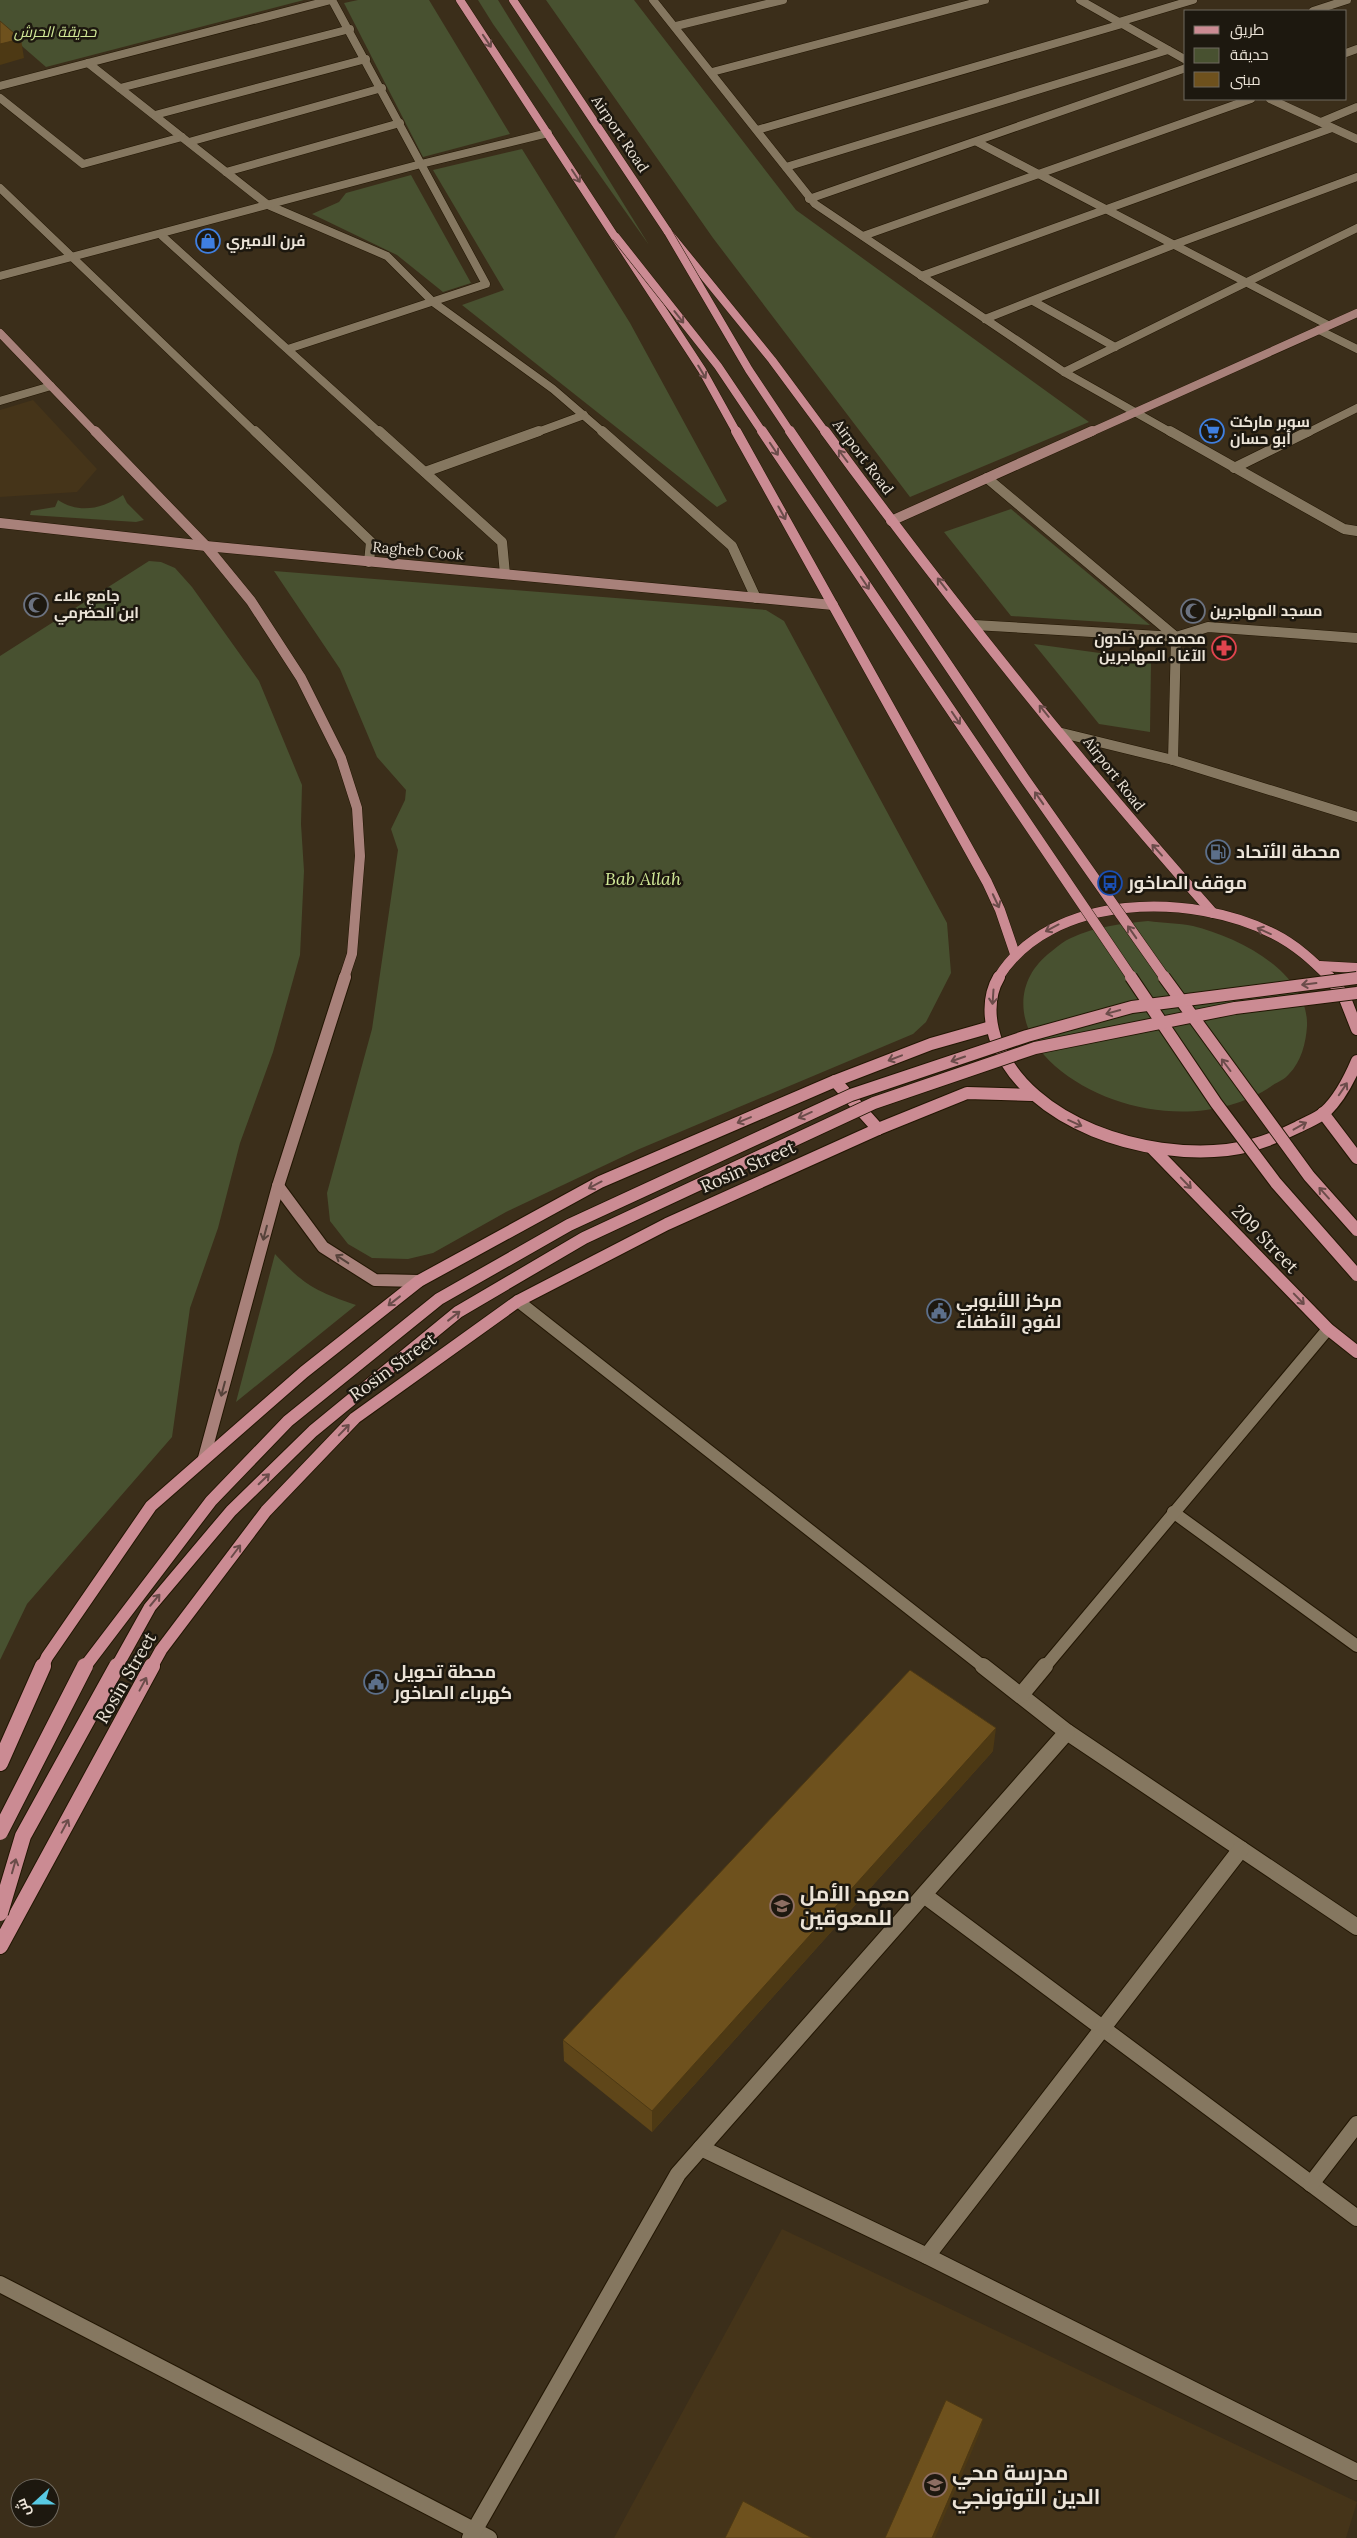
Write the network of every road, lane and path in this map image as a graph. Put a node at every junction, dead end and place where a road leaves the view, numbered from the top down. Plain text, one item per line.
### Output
1 (332, 0) edge
2 (460, 0) edge
3 (513, 0) edge
4 (653, 0) edge
5 (783, 0) edge
6 (985, 0) edge
7 (1080, 0) edge
8 (1193, 0) edge
9 (1347, 0) edge
10 (1316, 10) edge
11 (1120, 23) junction
12 (676, 26) junction
13 (350, 29) junction
14 (1168, 50) junction
15 (1182, 55) edge
16 (366, 59) junction
17 (88, 63) junction
18 (1184, 69) edge
19 (712, 72) junction
20 (0, 86) edge
21 (120, 88) junction
22 (382, 88) junction
23 (0, 98) edge
24 (1248, 100) edge
25 (1272, 100) edge
26 (1357, 107) edge
27 (155, 115) junction
28 (1320, 122) junction
29 (400, 123) junction
30 (1332, 128) junction
31 (757, 130) junction
32 (548, 133) junction
33 (185, 139) junction
34 (1357, 139) edge
35 (977, 142) junction
36 (422, 164) junction
37 (786, 167) junction
38 (226, 172) junction
39 (1039, 174) junction
40 (1357, 177) edge
41 (0, 188) edge
42 (809, 199) junction
43 (268, 205) junction
44 (1104, 210) junction
45 (1357, 228) edge
46 (668, 232) junction
47 (160, 234) junction
48 (863, 236) junction
49 (616, 238) junction
50 (1173, 245) junction
51 (72, 257) junction
52 (0, 276) edge
53 (921, 276) junction
54 (1245, 283) junction
55 (1034, 301) junction
56 (433, 302) junction
57 (1357, 312) edge
58 (985, 319) junction
59 (1328, 326) junction
60 (1319, 330) junction
61 (1, 336) edge
62 (1115, 346) junction
63 (288, 349) junction
64 (1357, 349) edge
65 (1064, 372) junction
66 (51, 386) junction
67 (0, 401) edge
68 (1357, 408) edge
69 (1134, 413) junction
70 (584, 415) junction
71 (1234, 468) junction
72 (425, 472) junction
73 (987, 478) junction
74 (892, 521) junction
75 (1357, 522) edge
76 (0, 523) edge
77 (1344, 529) junction
78 (1357, 531) edge
79 (206, 546) junction
80 (369, 562) junction
81 (505, 574) junction
82 (756, 598) junction
83 (833, 605) junction
84 (974, 625) junction
85 (1176, 637) junction
86 (1357, 638) edge
87 (1062, 733) junction
88 (1173, 760) junction
89 (1357, 817) edge
90 (1213, 913) junction
91 (1015, 954) junction
92 (1320, 966) junction
93 (1357, 968) edge
94 (1357, 978) edge
95 (1357, 992) edge
96 (991, 1028) junction
97 (1357, 1029) edge
98 (1357, 1060) edge
99 (835, 1081) junction
100 (1032, 1095) junction
101 (1323, 1113) junction
102 (878, 1129) junction
103 (1152, 1148) junction
104 (1357, 1158) edge
105 (278, 1186) junction
106 (1357, 1230) edge
107 (1357, 1275) edge
108 (419, 1281) junction
109 (518, 1301) junction
110 (1328, 1328) junction
111 (1357, 1352) edge
112 (204, 1458) junction
113 (1174, 1512) junction
114 (1357, 1646) edge
115 (1020, 1695) junction
116 (1067, 1732) junction
117 (0, 1763) edge
118 (0, 1832) edge
119 (1241, 1848) junction
120 (924, 1895) junction
121 (0, 1913) edge
122 (1357, 1927) edge
123 (0, 1946) edge
124 (1104, 2029) junction
125 (1357, 2124) edge
126 (702, 2148) junction
127 (1311, 2184) junction
128 (1357, 2218) edge
129 (927, 2256) junction
130 (0, 2284) edge
131 (1357, 2472) edge
132 (478, 2535) edge

1 - 13 street
1 - 17 street
2 -> 32 main road
3 - 46 main road, Airport Road
4 - 12 street
5 - 12 street
6 - 19 street
7 - 11 street
8 - 11 street
9 - 10 street
11 - 14 street
11 - 31 street
12 - 19 street
13 - 16 street
13 - 21 street
14 - 15 street
14 - 37 street
16 - 22 street
16 - 27 street
17 - 20 street
17 - 21 street
18 - 35 street
19 - 31 street
21 - 27 street
22 - 29 street
22 - 33 street
23 - 33 street
24 - 39 street
25 - 28 street
26 - 28 street
27 - 33 street
28 - 30 street
29 - 36 street
29 - 38 street
30 - 34 street
30 - 44 street
31 - 37 street
32 - 36 street
32 -> 49 main road
33 - 38 street
35 - 39 street
35 - 42 street
36 - 43 street
36 - 56 street
37 - 42 street
38 - 43 street
39 - 44 street
39 - 48 street
40 - 50 street
41 - 51 street
42 - 48 street
43 - 47 street
43 - 56 street
44 - 50 street
44 - 53 street
45 - 54 street
74 -> 46 main road, Airport Road
106 -> 46 main road, bridge
47 - 51 street
47 - 63 street
48 - 53 street
49 -> 83 main road
49 -> 107 main road, bridge
50 - 54 street
50 - 55 street
51 - 52 street
51 - 80 street
53 - 58 street
54 - 59 street
54 - 62 street
55 - 58 street
55 - 62 street
56 - 63 street
56 - 70 street
57 - 59 main road
58 - 65 street
59 - 60 main road
60 - 64 street
60 - 69 main road
61 - 66 main road
62 - 65 street
63 - 72 street
65 - 69 street
66 - 67 street
66 - 79 main road
68 - 71 street
69 - 71 street
69 - 73 main road
70 - 72 street
70 - 82 street
71 - 77 street
72 - 81 street
73 - 74 main road
73 - 85 street
84 -> 74 main road, Airport Road
75 - 77 street
76 - 79 main road, Ragheb Cook
77 - 78 street
79 - 80 main road, Ragheb Cook
79 - 105 main road
80 - 81 main road, Ragheb Cook
81 - 82 main road, Ragheb Cook
82 - 83 main road, Ragheb Cook
83 -> 91 main road
84 - 85 street
87 -> 84 main road, Airport Road
85 - 86 street
85 - 88 street
87 - 88 street
90 -> 87 main road, Airport Road
88 - 89 street
90 -> 91 main road
92 -> 90 main road
91 -> 96 main road
92 - 93 main road
92 - 97 main road
94 -> 118 main road, bridge
121 -> 95 main road, bridge
96 -> 99 main road
96 - 100 main road
101 -> 98 main road
99 - 102 main road
99 -> 108 main road
100 - 102 main road, Rosin Street
100 -> 103 main road
103 -> 101 main road
101 - 104 main road
102 - 109 main road, Rosin Street
103 -> 110 main road, 209 Street
108 -> 105 main road
105 -> 112 main road
108 -> 112 main road
109 - 115 street
123 -> 109 main road, Rosin Street
110 - 111 main road, 209 Street
110 - 113 street
112 - 117 main road
113 - 114 street
113 - 115 street
115 - 116 street
116 - 119 street
116 - 120 street
119 - 122 street
119 - 124 street
120 - 124 street
120 - 126 street
124 - 127 street
124 - 129 street
125 - 127 street
126 - 129 street
126 - 132 street
127 - 128 street
129 - 131 street
130 - 132 street

